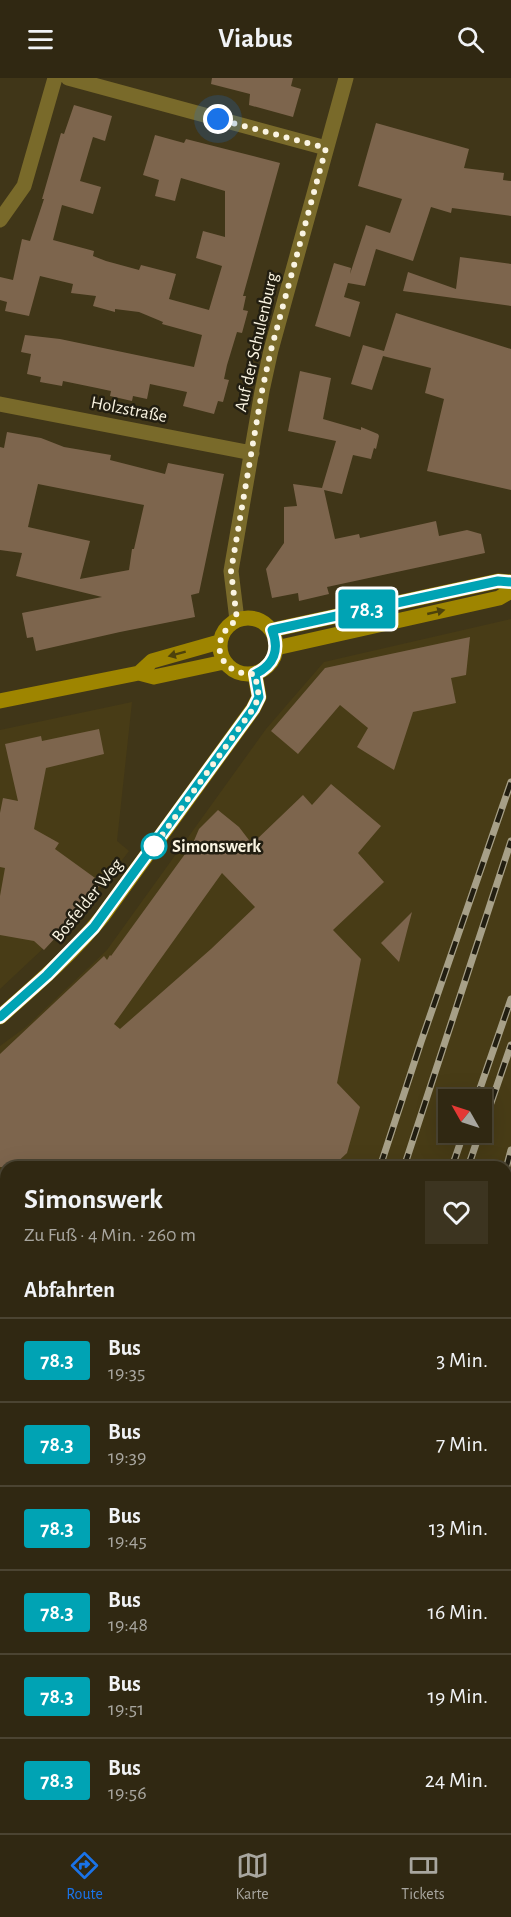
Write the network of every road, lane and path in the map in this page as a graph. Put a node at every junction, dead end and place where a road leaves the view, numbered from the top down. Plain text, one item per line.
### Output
1 (55, 78) edge
2 (68, 78) edge
3 (346, 78) edge
4 (326, 148) junction
5 (0, 220) edge
6 (0, 404) edge
7 (252, 453) junction
8 (511, 582) edge
9 (511, 591) edge
10 (237, 620) junction
11 (272, 630) junction
12 (219, 642) junction
13 (276, 648) junction
14 (224, 662) junction
15 (139, 673) junction
16 (255, 674) junction
17 (0, 701) edge
18 (0, 1017) edge

1 - 5 street
2 - 4 street
3 - 4 street, Auf der Schulenburg
4 - 7 street, Auf der Schulenburg
6 - 7 street, Holzstraße
7 - 10 street, Auf der Schulenburg
8 - 11 main road
13 -> 9 main road
10 - 11 main road
10 - 12 main road
11 - 13 main road
12 - 14 main road
12 -> 15 main road
13 - 16 main road
14 - 15 main road
14 - 16 main road
15 - 17 main road
16 - 18 main road, Bosfelder Weg

